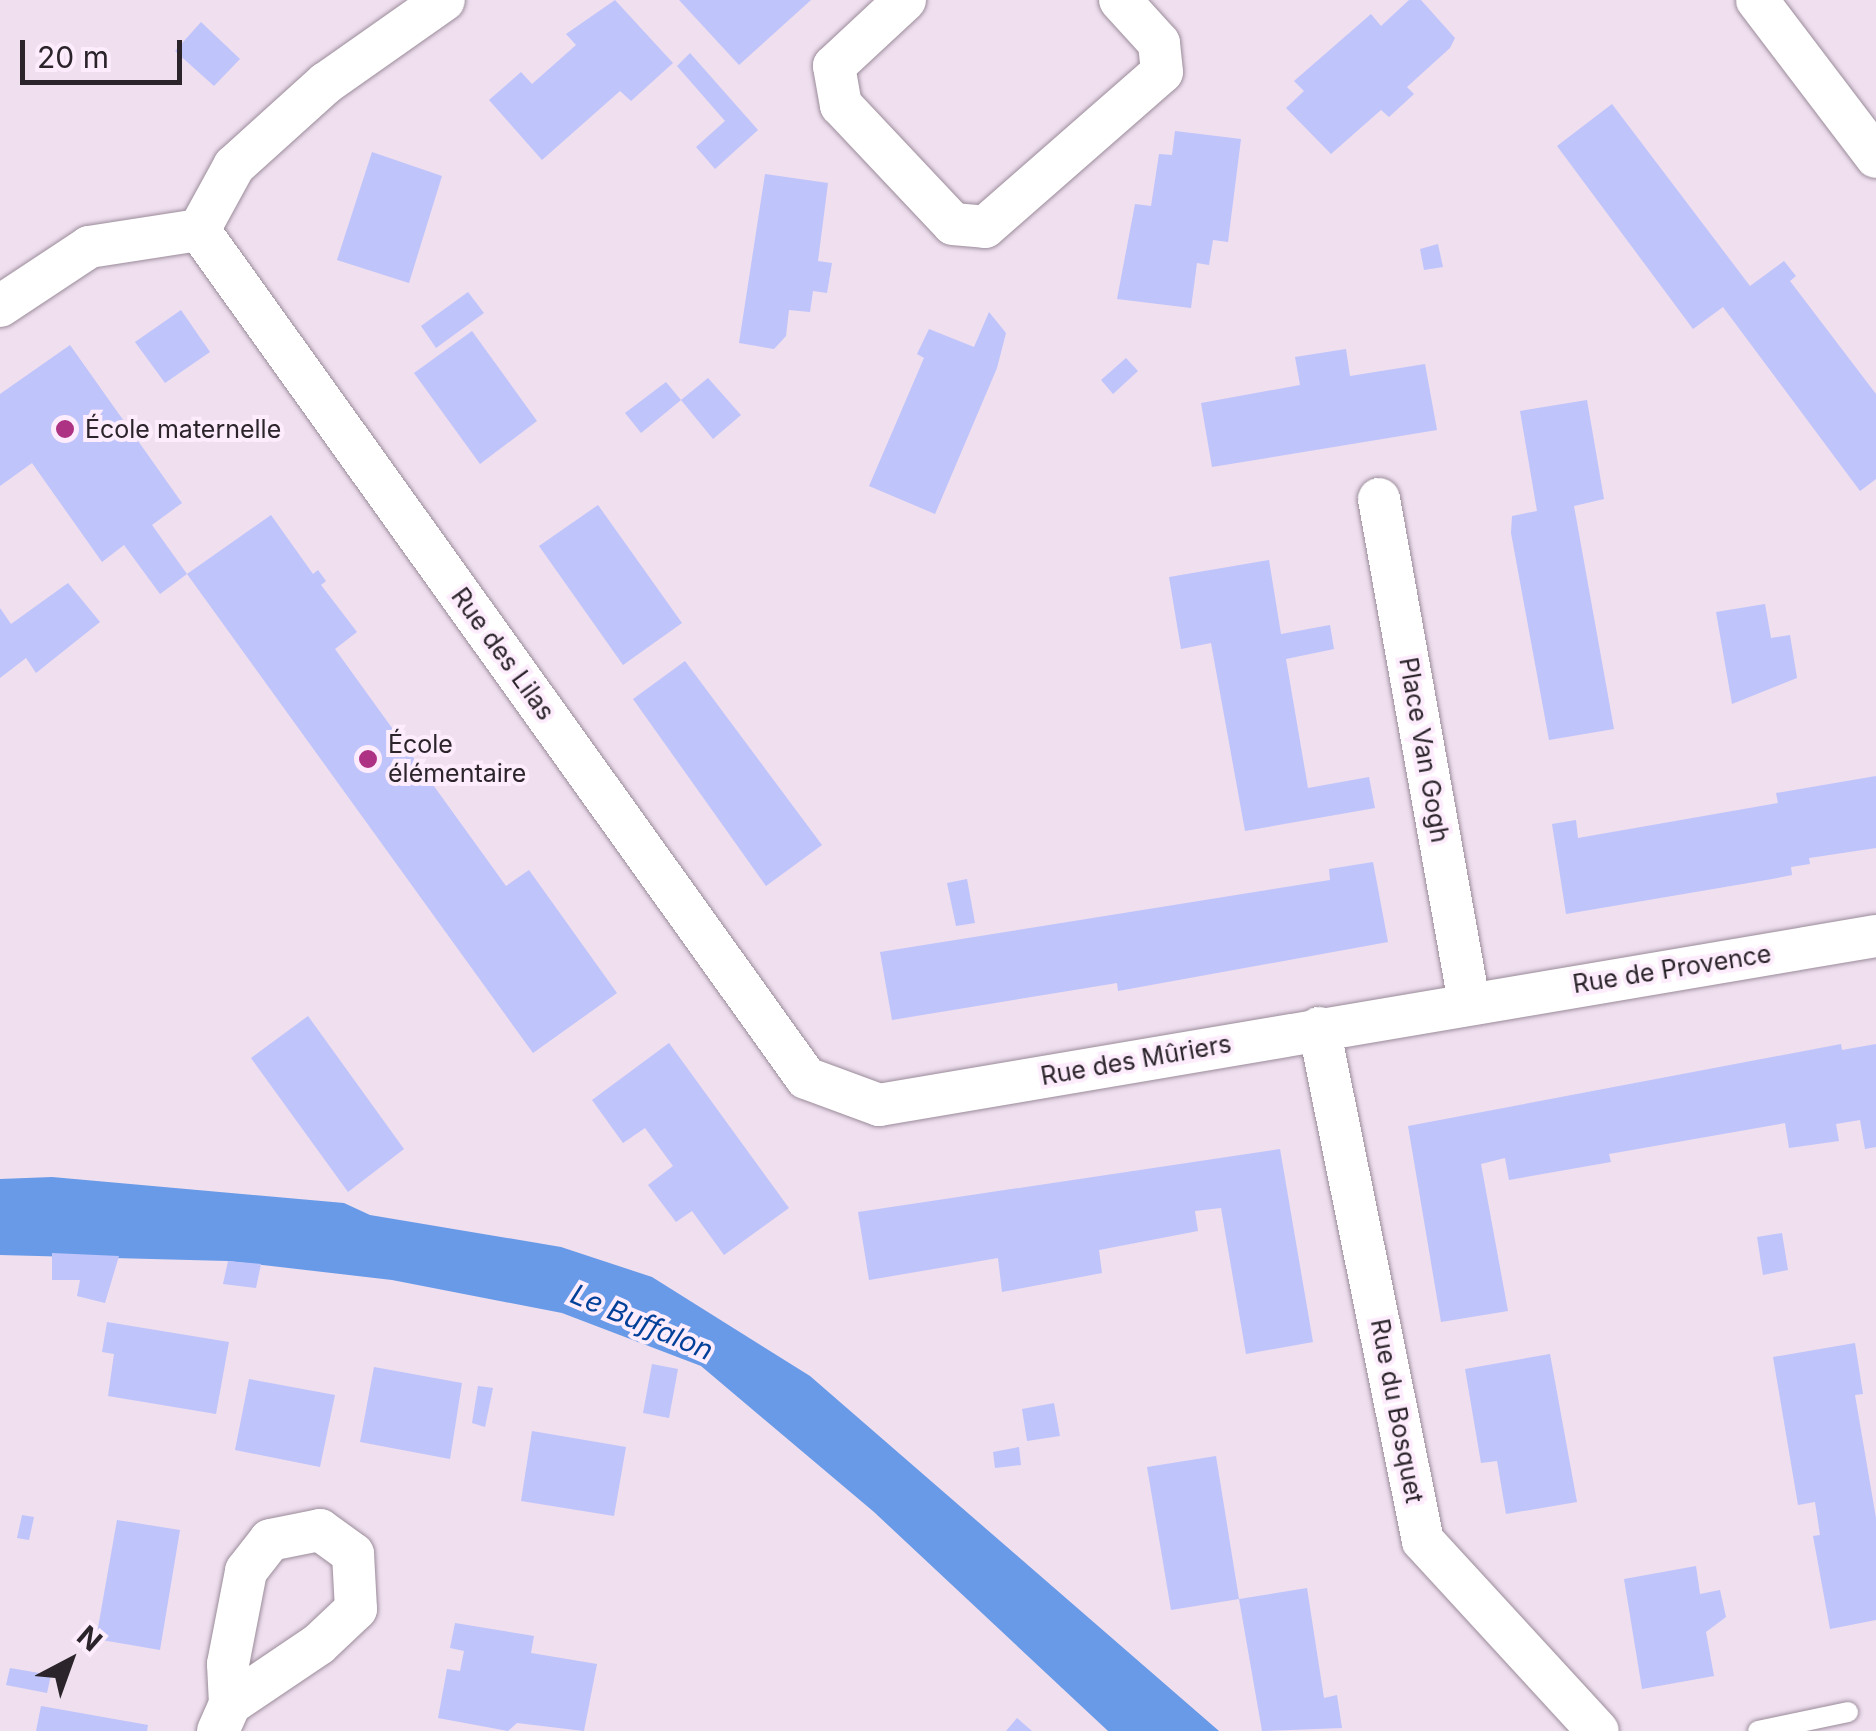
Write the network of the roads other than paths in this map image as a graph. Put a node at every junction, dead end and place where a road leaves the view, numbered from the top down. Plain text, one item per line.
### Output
1 (444, 0) edge
2 (905, 0) edge
3 (1120, 0) edge
4 (1758, 0) edge
5 (1876, 157) edge
6 (199, 230) junction
7 (0, 306) edge
8 (1379, 499) dead end
9 (1876, 936) edge
10 (1469, 1002) junction
11 (1319, 1028) junction
12 (806, 1078) joint
13 (1848, 1712) dead end
14 (1598, 1731) edge
15 (1758, 1731) edge

1 - 6 street
2 - 3 street
4 - 5 street
6 - 7 street
6 - 12 street, Rue des Lilas
8 - 10 street, Place Van Gogh
9 - 10 street, Rue de Provence
10 - 11 street, Rue des Mûriers
11 - 12 street, Rue des Mûriers
11 - 14 street, Rue du Bosquet
13 - 15 lane

